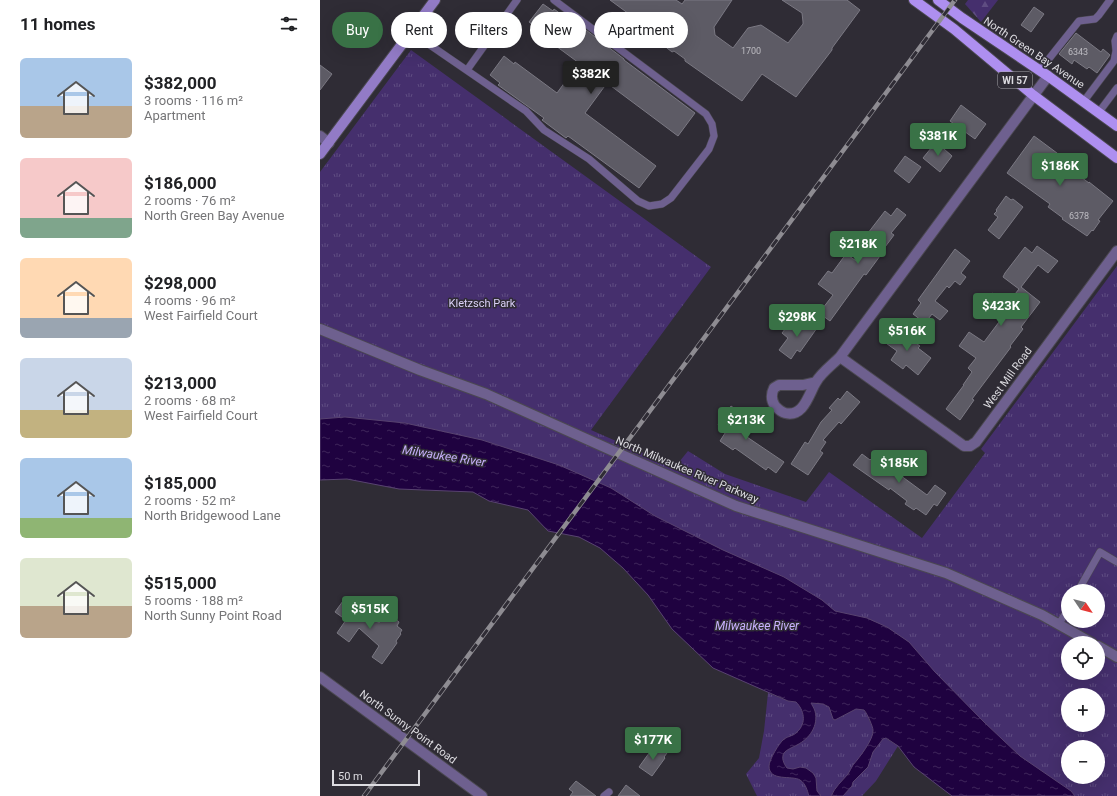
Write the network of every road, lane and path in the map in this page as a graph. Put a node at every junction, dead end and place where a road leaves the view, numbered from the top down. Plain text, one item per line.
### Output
1 (435, 0) edge
2 (517, 0) edge
3 (554, 0) edge
4 (914, 0) edge
5 (938, 0) edge
6 (1110, 0) edge
7 (426, 12) edge
8 (1117, 36) edge
9 (399, 48) edge
10 (435, 48) edge
11 (467, 70) junction
12 (1044, 73) junction
13 (1116, 90) edge
14 (1033, 96) junction
15 (1084, 101) junction
16 (1099, 112) junction
17 (1117, 126) edge
18 (320, 136) edge
19 (329, 143) junction
20 (320, 154) edge
21 (1117, 158) edge
22 (1117, 251) edge
23 (320, 329) edge
24 (840, 357) junction
25 (816, 382) dead end
26 (1117, 562) edge
27 (1082, 584) edge
28 (1061, 621) edge
29 (1059, 624) junction
30 (1080, 636) edge
31 (1105, 650) edge
32 (1117, 657) edge
33 (320, 676) edge
34 (482, 796) edge

1 - 7 street
2 - 11 lane
3 - 11 lane
4 - 14 main road, WI 57
5 - 12 main road, North Green Bay Avenue / WI 57
6 - 12 lane
8 - 15 lane
9 - 19 street
10 - 11 lane
12 - 14 street
12 - 15 main road, North Green Bay Avenue / WI 57
13 - 16 lane
14 - 21 main road, WI 57
14 - 24 street
15 - 16 main road, North Green Bay Avenue / WI 57
16 - 17 main road, North Green Bay Avenue / WI 57
18 - 19 street
19 - 20 street
22 - 24 street, West Mill Road
23 - 29 street, North Milwaukee River Parkway
24 - 25 street
26 - 27 lane
28 - 29 lane
29 - 30 street, North Milwaukee River Parkway
31 - 32 street
33 - 34 street, North Sunny Point Road

